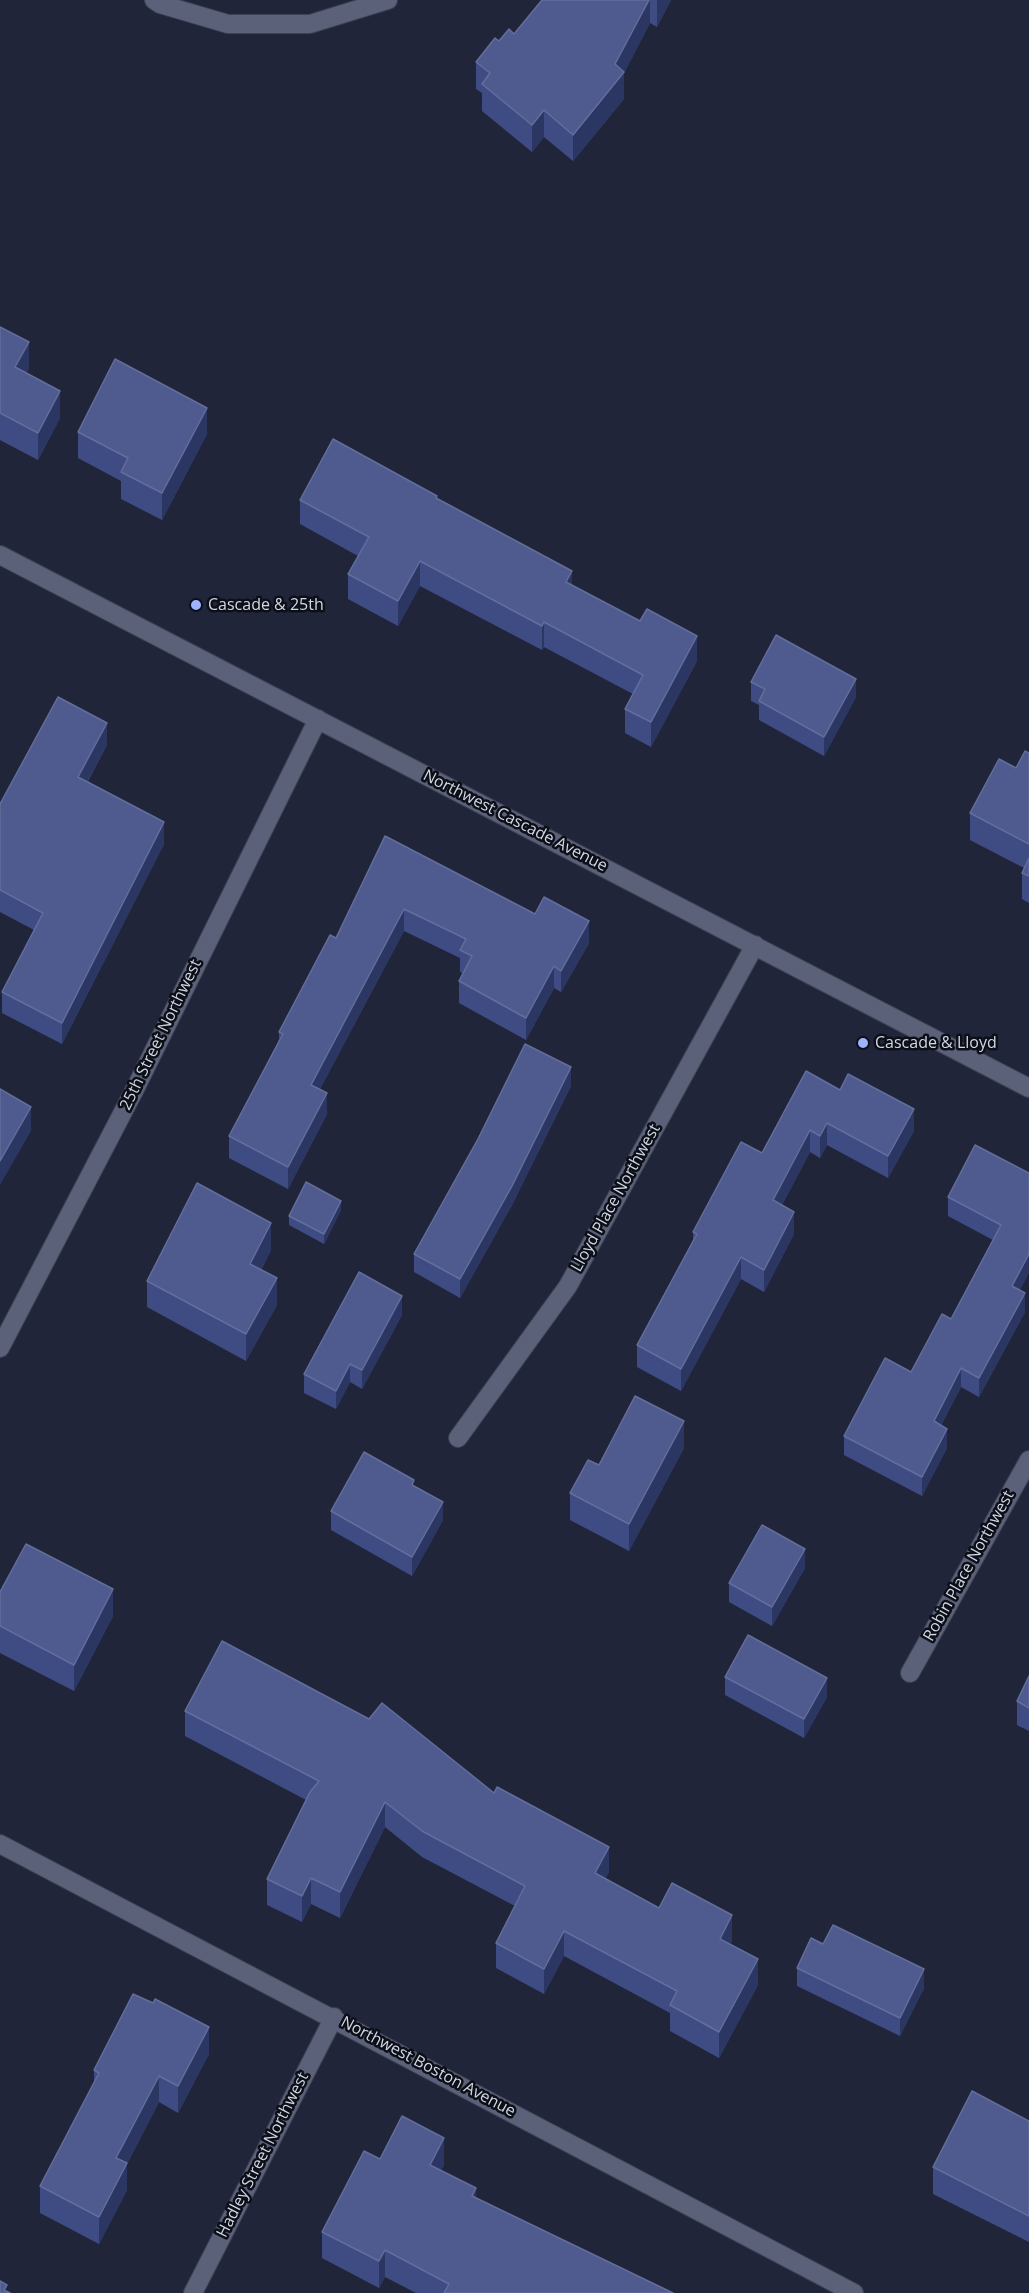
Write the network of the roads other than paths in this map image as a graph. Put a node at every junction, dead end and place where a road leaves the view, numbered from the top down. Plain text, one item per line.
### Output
1 (154, 0) edge
2 (388, 0) edge
3 (0, 555) edge
4 (318, 719) junction
5 (755, 945) junction
6 (1029, 1088) edge
7 (0, 1348) edge
8 (458, 1438) dead end
9 (1029, 1460) edge
10 (910, 1672) dead end
11 (0, 1844) edge
12 (334, 2017) junction
13 (193, 2293) edge
14 (854, 2293) edge

1 - 2 street
3 - 4 street, Northwest Cascade Avenue
4 - 5 street, Northwest Cascade Avenue
4 - 7 street, 25th Street Northwest
5 - 6 street, Northwest Cascade Avenue
5 - 8 street, Lloyd Place Northwest
9 - 10 street, Robin Place Northwest
11 - 12 street, Northwest Boston Avenue
12 - 13 street, Hadley Street Northwest
12 - 14 street, Northwest Boston Avenue

